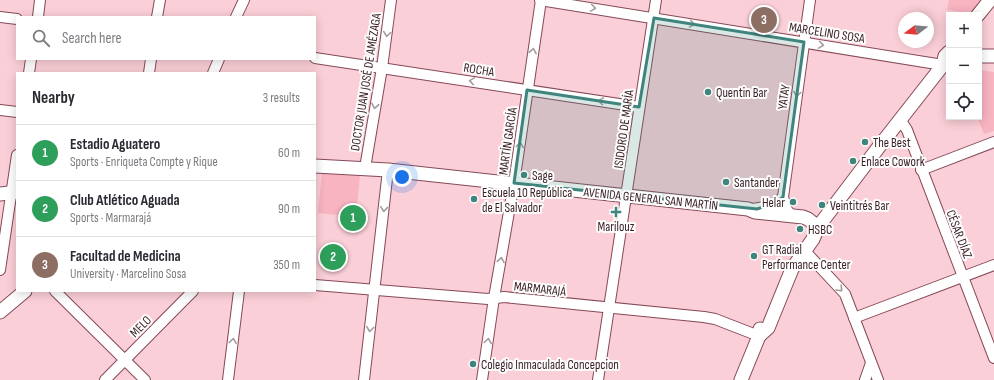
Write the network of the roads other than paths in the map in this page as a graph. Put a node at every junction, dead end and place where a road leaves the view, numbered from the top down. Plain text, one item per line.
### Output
1 (40, 0) edge
2 (160, 0) edge
3 (244, 0) edge
4 (391, 0) edge
5 (541, 0) edge
6 (656, 0) edge
7 (810, 0) edge
8 (990, 0) edge
9 (980, 12) edge
10 (38, 16) edge
11 (157, 16) edge
12 (236, 16) edge
13 (0, 17) edge
14 (654, 18) junction
15 (16, 19) edge
16 (804, 42) junction
17 (982, 56) edge
18 (994, 56) edge
19 (316, 58) edge
20 (31, 60) edge
21 (151, 60) edge
22 (219, 60) edge
23 (946, 64) edge
24 (382, 68) junction
25 (29, 72) edge
26 (149, 72) edge
27 (213, 72) edge
28 (527, 90) junction
29 (639, 107) junction
30 (0, 110) edge
31 (16, 112) edge
32 (900, 119) junction
33 (994, 142) edge
34 (16, 160) edge
35 (316, 166) edge
36 (365, 168) junction
37 (388, 170) junction
38 (921, 170) junction
39 (514, 183) junction
40 (9, 193) edge
41 (627, 196) junction
42 (779, 200) junction
43 (748, 209) junction
44 (792, 216) junction
45 (818, 227) junction
46 (804, 250) junction
47 (994, 265) edge
48 (0, 270) edge
49 (962, 277) junction
50 (316, 285) edge
51 (375, 290) junction
52 (24, 292) edge
53 (56, 292) edge
54 (192, 292) edge
55 (239, 292) edge
56 (494, 298) junction
57 (609, 308) junction
58 (0, 312) edge
59 (854, 318) junction
60 (759, 336) junction
61 (994, 358) edge
62 (125, 360) junction
63 (872, 363) junction
64 (105, 380) edge
65 (145, 380) edge
66 (228, 380) edge
67 (364, 380) edge
68 (482, 380) edge
69 (598, 380) edge
70 (741, 380) edge
71 (865, 380) edge
72 (878, 380) edge

1 - 10 street
2 - 11 street
3 - 12 street
4 -> 24 street, DOCTOR JUAN JOSÉ DE AMÉZAGA
5 -> 14 street, MARCELINO SOSA
28 -> 5 street, MARTÍN GARCÍA
6 - 14 street, ISIDORO DE MARÍA
7 - 16 street, YATAY
8 - 9 main road
13 - 15 street
14 -> 16 street, MARCELINO SOSA
14 - 29 street, ISIDORO DE MARÍA
16 -> 23 street, MARCELINO SOSA
16 -> 42 street, YATAY
17 - 18 main road
19 - 24 street, ROCHA
20 - 25 street
21 - 26 street
22 - 27 street
23 - 32 main road
28 -> 24 street, ROCHA
24 -> 36 street, DOCTOR JUAN JOSÉ DE AMÉZAGA
29 -> 28 street, ROCHA
39 -> 28 street, MARTÍN GARCÍA
29 - 41 street, ISIDORO DE MARÍA
30 - 31 street
32 - 38 street, CÉSAR DÍAZ
32 - 45 main road
33 - 38 street
34 - 40 street
35 - 36 main road, AVENIDA GENERAL SAN MARTÍN
36 - 37 main road, AVENIDA GENERAL SAN MARTÍN
37 - 39 main road, AVENIDA GENERAL SAN MARTÍN
37 -> 51 street
38 - 49 street, CÉSAR DÍAZ
39 - 41 main road, AVENIDA GENERAL SAN MARTÍN
56 -> 39 street, MARTÍN GARCÍA
40 - 48 street
41 - 43 main road, AVENIDA GENERAL SAN MARTÍN
41 - 57 street, ISIDORO DE MARÍA
42 - 43 street, AVENIDA GENERAL SAN MARTÍN
42 - 44 street
43 - 44 main road, AVENIDA GENERAL SAN MARTÍN
44 - 45 main road, AVENIDA GENERAL SAN MARTÍN
45 - 46 main road
45 - 60 main road
46 -> 59 street
46 - 60 main road
47 - 49 street
49 - 59 street
49 - 61 street, CÉSAR DÍAZ
50 - 51 street, MARMARAJÁ
51 - 56 street, MARMARAJÁ
51 -> 67 street
52 - 58 main road
53 - 62 street
54 - 62 street, MELO
66 -> 55 street
56 - 57 street, MARMARAJÁ
68 -> 56 street, MARTÍN GARCÍA
57 - 60 street, MARMARAJÁ
57 - 69 street, ISIDORO DE MARÍA
59 - 63 street
60 - 70 main road
62 - 64 street, MELO
62 - 65 street
63 - 71 street
63 - 72 street

